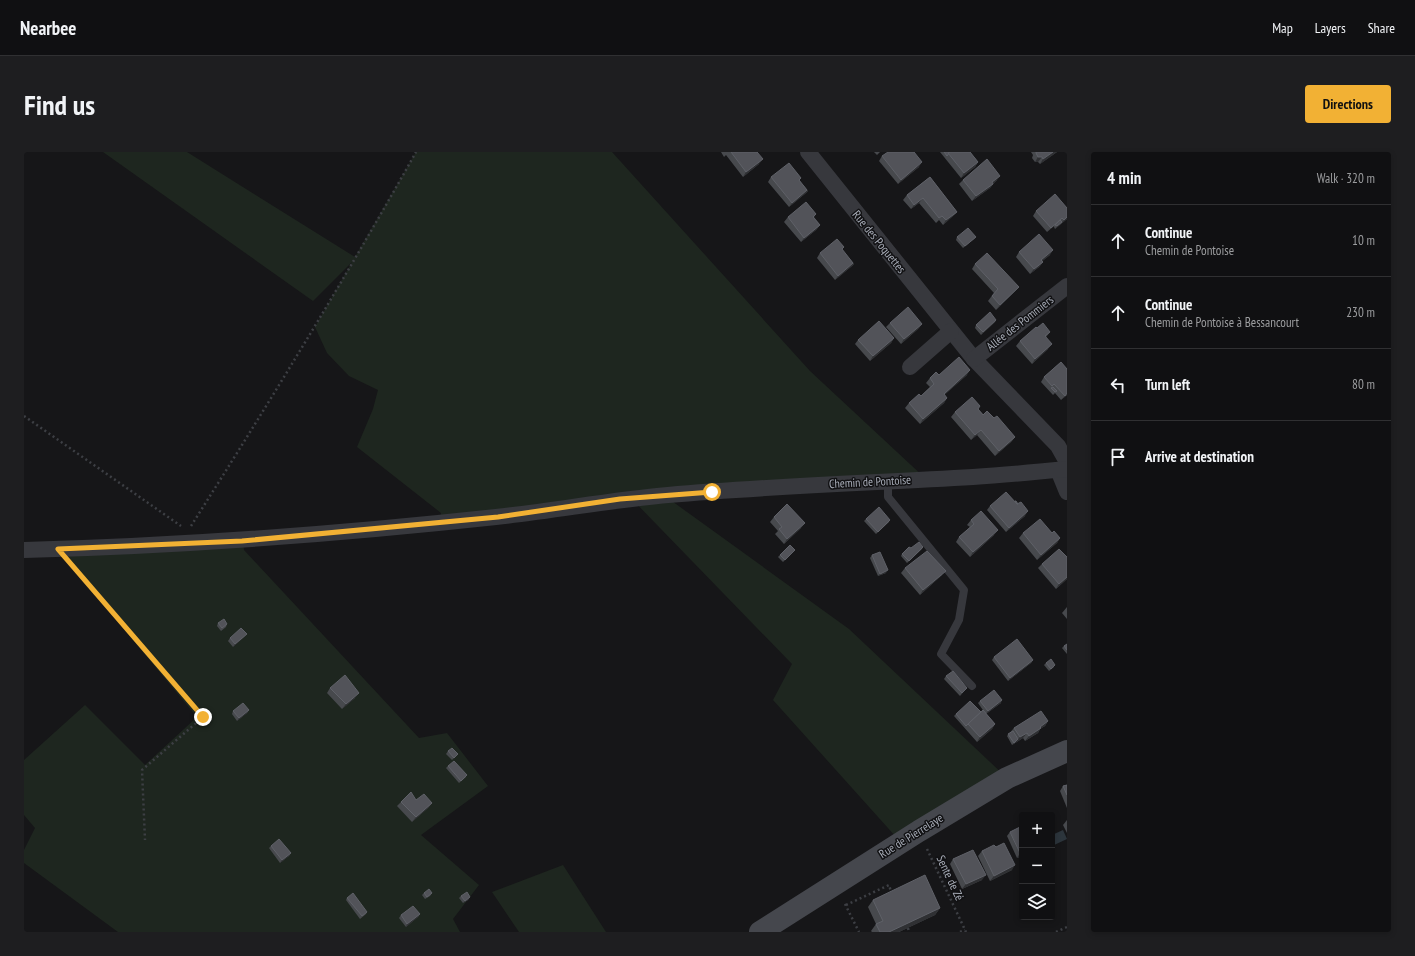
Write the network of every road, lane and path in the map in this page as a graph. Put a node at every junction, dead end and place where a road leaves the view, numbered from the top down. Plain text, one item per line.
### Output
1 (416, 152) edge
2 (808, 152) edge
3 (1067, 286) edge
4 (951, 331) junction
5 (974, 359) junction
6 (910, 367) dead end
7 (24, 416) edge
8 (1064, 467) edge
9 (888, 481) junction
10 (1067, 492) edge
11 (194, 537) junction
12 (58, 549) junction
13 (24, 550) edge
14 (972, 686) dead end
15 (1067, 751) edge
16 (919, 831) junction
17 (145, 840) dead end
18 (835, 884) junction
19 (892, 896) edge
20 (846, 905) junction
21 (1067, 927) edge
22 (908, 928) edge
23 (763, 931) edge
24 (965, 931) edge
25 (858, 932) edge
26 (909, 932) edge
27 (960, 932) edge
28 (1056, 932) edge

1 - 11 path
2 - 4 street, Rue des Poquettes
3 - 5 street, Allée des Pommiers
4 - 5 street, Rue des Poquettes
4 - 6 street
5 - 8 street, Rue des Poquettes
7 - 11 path
8 - 9 street, Chemin de Pontoise
8 - 10 street, Rue des Poquettes
9 - 11 street, Chemin de Pontoise
9 - 14 lane
11 - 12 street, Chemin de Pontoise
12 - 13 street, Chemin de Pontoise
12 - 17 path
15 - 16 main road, Rue de Pierrelaye
16 - 18 main road, Rue de Pierrelaye
16 - 24 path, Sente de Zé
18 - 20 path
18 - 23 main road, Rue de Pierrelaye
19 - 20 path
20 - 25 path
21 - 28 path
22 - 26 path
24 - 27 path

